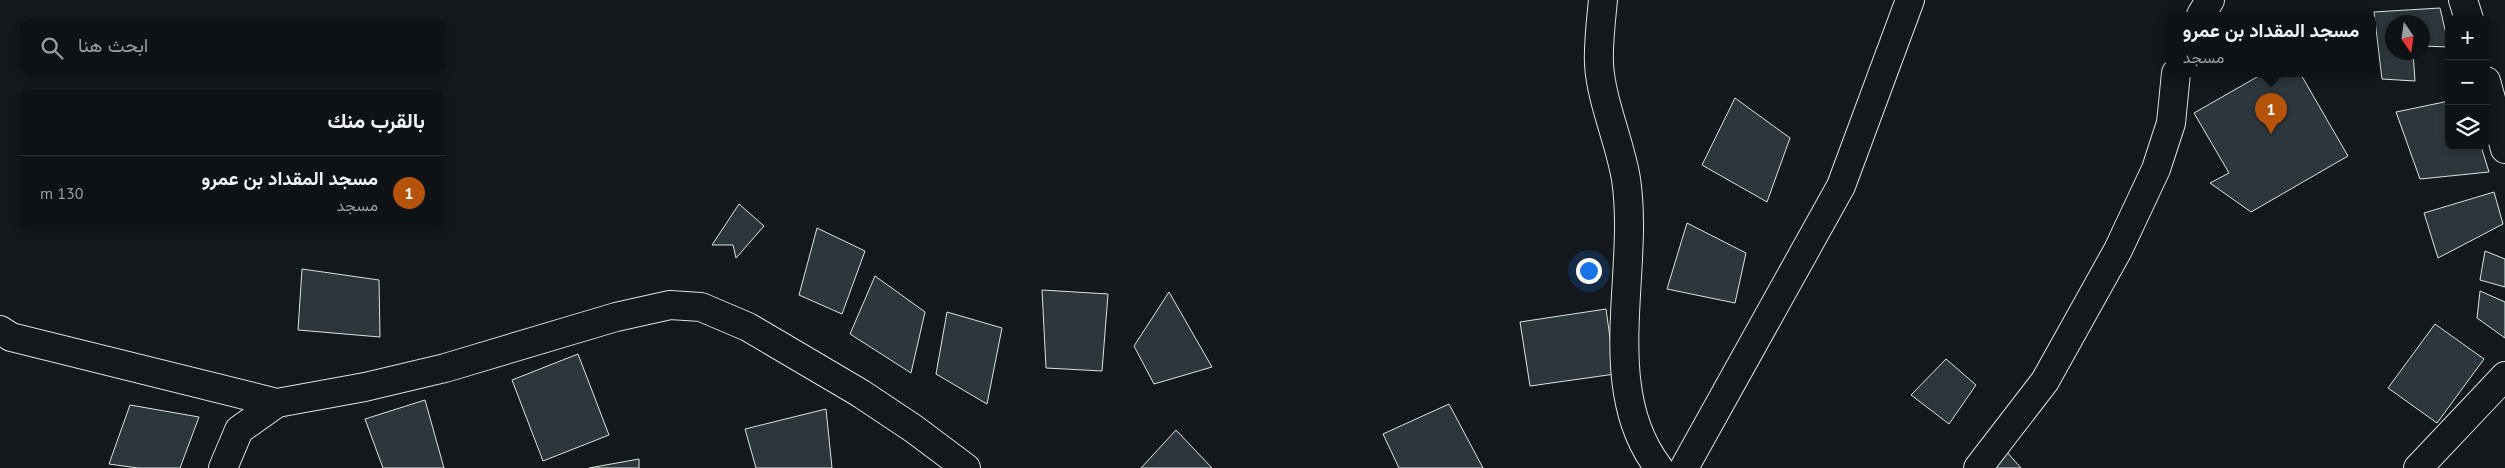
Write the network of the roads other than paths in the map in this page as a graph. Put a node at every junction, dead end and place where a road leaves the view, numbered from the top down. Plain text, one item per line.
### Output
1 (1603, 0) edge
2 (1910, 0) edge
3 (2210, 0) edge
4 (2463, 0) edge
5 (2203, 12) edge
6 (2468, 15) edge
7 (2176, 77) edge
8 (2490, 95) edge
9 (2505, 148) edge
10 (0, 330) edge
11 (2505, 376) edge
12 (277, 403) junction
13 (223, 468) edge
14 (966, 468) edge
15 (1659, 468) edge
16 (1684, 468) edge
17 (1978, 468) edge
18 (2418, 468) edge

1 - 15 street
2 - 16 street
3 - 5 street
4 - 6 street
7 - 17 street
8 - 9 street
10 - 12 street
11 - 18 street
12 - 13 street
12 - 14 street

